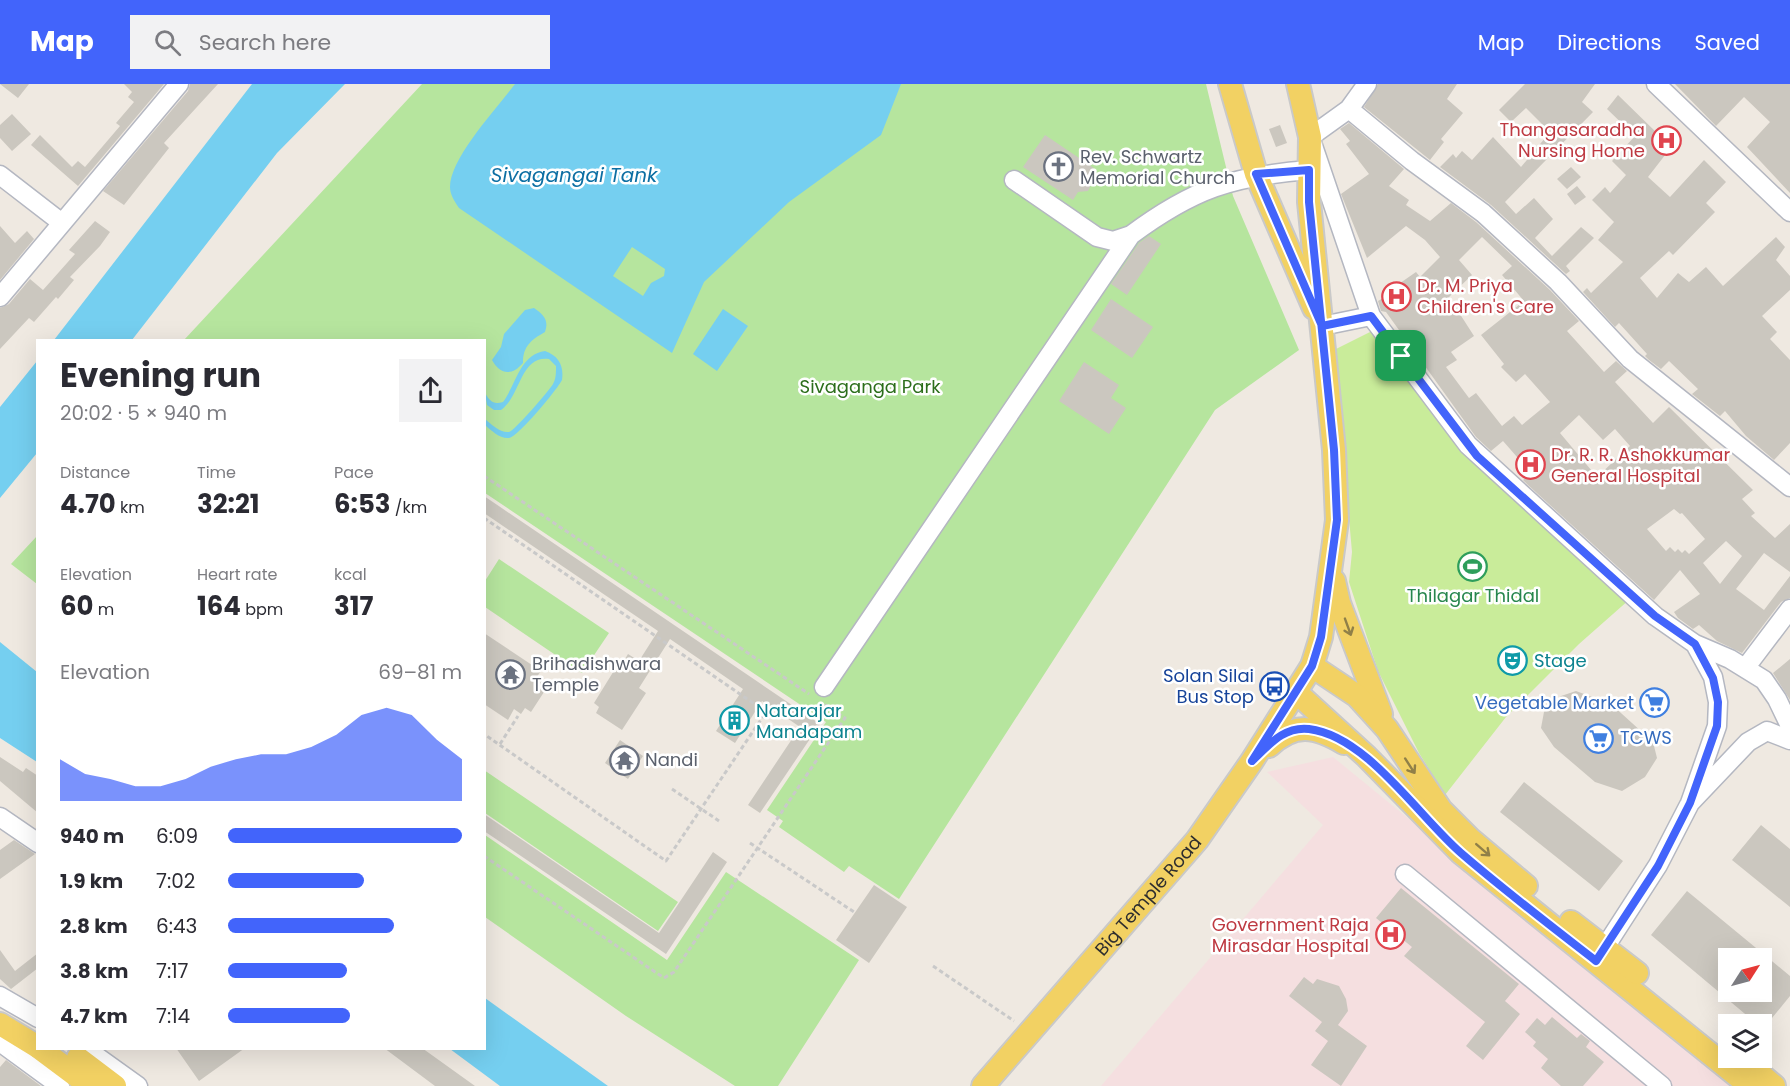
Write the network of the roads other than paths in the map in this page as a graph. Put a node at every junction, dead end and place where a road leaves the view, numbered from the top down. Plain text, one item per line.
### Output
1 (179, 84) edge
2 (1230, 84) edge
3 (1298, 84) edge
4 (1367, 84) edge
5 (1656, 84) edge
6 (1349, 109) junction
7 (1310, 137) junction
8 (1309, 170) junction
9 (1256, 174) junction
10 (0, 175) edge
11 (1014, 180) dead end
12 (1790, 213) edge
13 (62, 223) junction
14 (1131, 236) junction
15 (0, 297) edge
16 (1371, 316) junction
17 (1322, 326) junction
18 (1790, 487) edge
19 (1332, 571) junction
20 (1790, 609) edge
21 (1695, 644) junction
22 (1312, 666) junction
23 (1746, 667) junction
24 (824, 687) dead end
25 (1297, 693) junction
26 (1790, 726) edge
27 (1387, 729) junction
28 (1790, 740) edge
29 (1366, 756) junction
30 (1252, 761) junction
31 (1690, 803) junction
32 (0, 817) edge
33 (36, 842) edge
34 (1405, 874) dead end
35 (1600, 954) junction
36 (0, 996) edge
37 (0, 1007) edge
38 (36, 1017) edge
39 (0, 1024) edge
40 (36, 1028) edge
41 (1718, 1041) edge
42 (0, 1042) edge
43 (36, 1047) edge
44 (41, 1050) edge
45 (67, 1050) edge
46 (88, 1050) edge
47 (1752, 1068) edge
48 (60, 1086) edge
49 (90, 1086) edge
50 (115, 1086) edge
51 (138, 1086) edge
52 (983, 1086) edge
53 (1662, 1086) edge
54 (1750, 1086) edge
55 (1774, 1086) edge

1 - 13 street
2 - 9 main road
3 - 7 main road
4 - 6 street
5 - 12 street
6 - 7 street
6 - 18 street
7 - 8 main road
7 - 16 street
8 - 9 street
8 - 17 main road
9 - 14 street
9 - 17 main road
10 - 13 street
11 - 14 street
13 - 15 street
14 - 24 street
16 - 17 street
16 - 21 street
17 - 19 main road
19 - 22 main road, Big Temple Road
19 -> 27 main road
20 - 23 street
21 - 23 street
21 - 31 street
22 - 25 main road, Big Temple Road
22 - 27 main road
23 - 26 street
25 - 29 main road
25 - 30 main road, Big Temple Road
27 -> 35 main road
28 - 31 street
29 - 30 main road
29 - 35 main road
30 - 52 main road, Big Temple Road
31 - 35 street
32 - 33 street
34 - 53 street
35 - 41 main road
35 - 54 main road
36 - 38 street
37 - 40 main road
39 - 43 main road
42 - 48 street
44 - 49 main road
45 - 50 main road
46 - 51 street
47 - 55 main road

